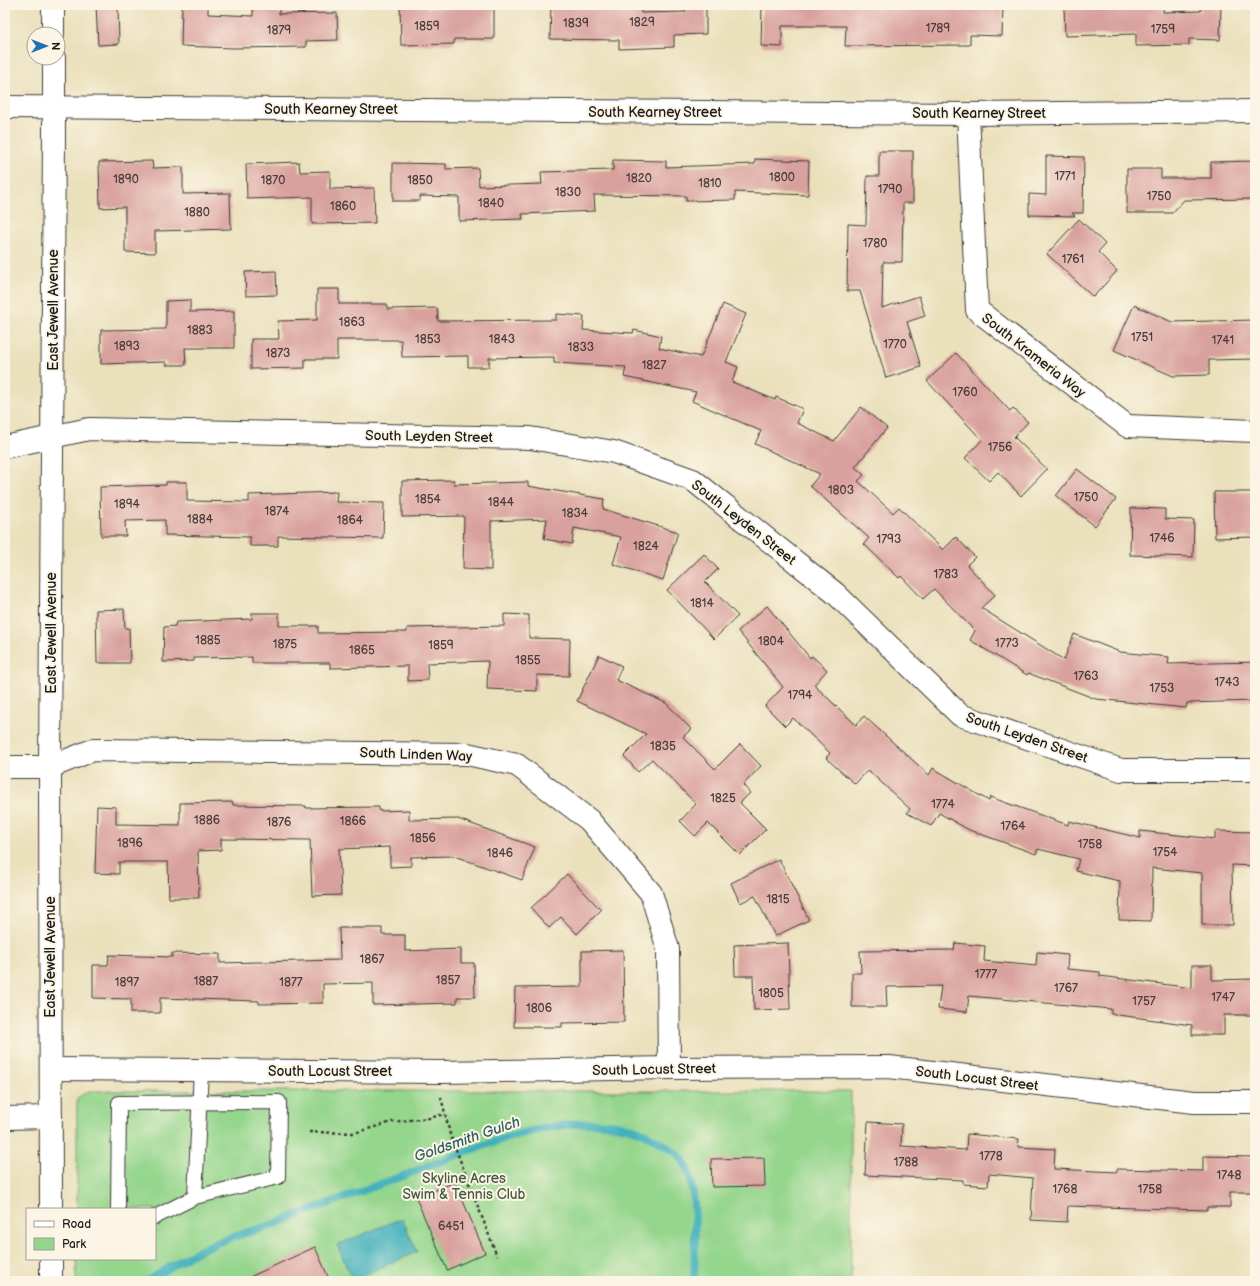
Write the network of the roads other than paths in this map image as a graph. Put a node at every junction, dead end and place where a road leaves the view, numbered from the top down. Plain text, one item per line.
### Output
1 (53, 5) edge
2 (54, 26) edge
3 (54, 66) edge
4 (5, 107) edge
5 (54, 107) junction
6 (1255, 112) edge
7 (968, 114) junction
8 (1255, 431) edge
9 (52, 438) junction
10 (5, 447) edge
11 (5, 767) edge
12 (50, 767) junction
13 (1255, 770) edge
14 (669, 1068) junction
15 (50, 1069) junction
16 (201, 1070) junction
17 (200, 1102) junction
18 (1255, 1102) edge
19 (50, 1117) junction
20 (5, 1118) edge
21 (195, 1197) junction
22 (50, 1208) edge
23 (118, 1208) edge
24 (156, 1216) edge
25 (50, 1260) edge
26 (50, 1281) edge

1 - 2 street
3 - 5 street, East Jewell Avenue
4 - 5 street, South Kearney Street
5 - 7 street, South Kearney Street
5 - 9 street, East Jewell Avenue
6 - 7 street, South Kearney Street
7 - 8 street, South Krameria Way
9 - 10 street, South Leyden Street
9 - 12 street, East Jewell Avenue
9 - 13 street, South Leyden Street
11 - 12 street
12 - 14 street, South Linden Way
12 - 15 street, East Jewell Avenue
14 - 16 street, South Locust Street
14 - 18 street, South Locust Street
15 - 16 street, South Locust Street
15 - 19 street, East Jewell Avenue
16 - 17 lane
17 - 21 lane
17 - 21 lane
17 - 23 lane
19 - 20 street
19 - 22 street, East Jewell Avenue
21 - 24 lane
25 - 26 street

